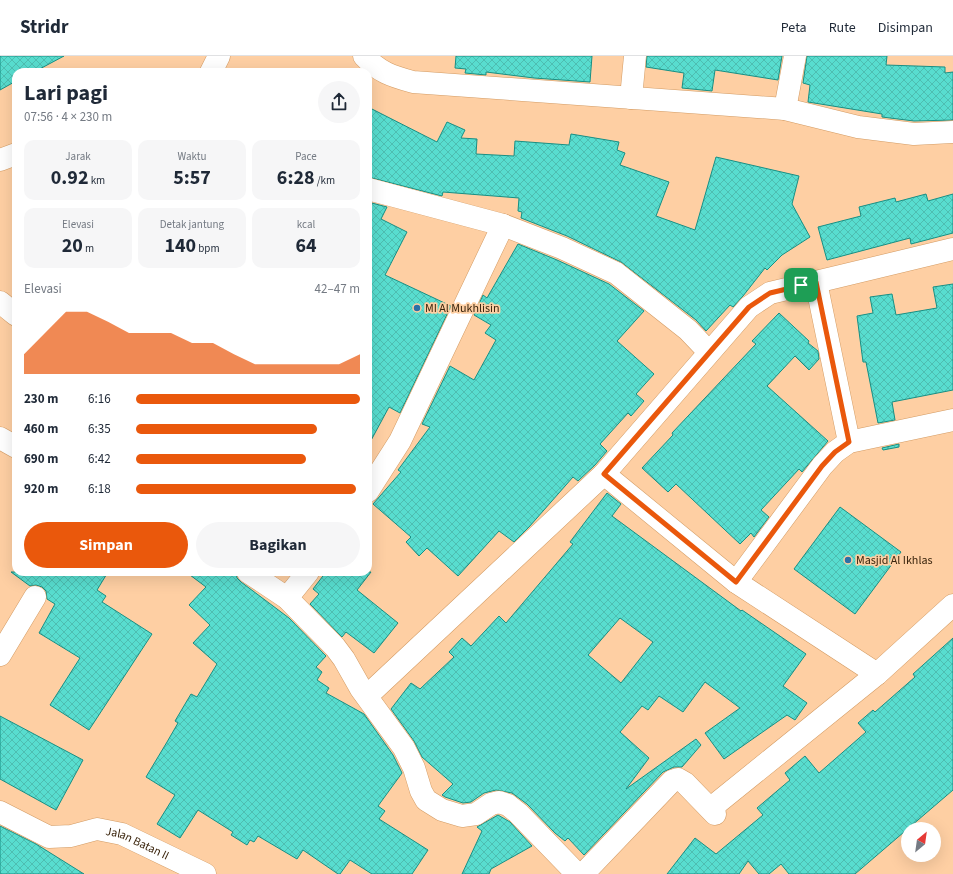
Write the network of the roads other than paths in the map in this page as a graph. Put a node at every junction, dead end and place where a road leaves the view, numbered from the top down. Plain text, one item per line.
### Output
1 (219, 56) edge
2 (364, 56) edge
3 (635, 56) edge
4 (795, 56) edge
5 (214, 68) edge
6 (631, 98) junction
7 (785, 109) junction
8 (953, 132) edge
9 (12, 156) edge
10 (0, 160) edge
11 (372, 190) edge
12 (503, 224) junction
13 (953, 248) edge
14 (816, 282) junction
15 (0, 302) edge
16 (12, 312) edge
17 (709, 352) junction
18 (953, 420) edge
19 (0, 438) edge
20 (849, 442) junction
21 (12, 445) edge
22 (604, 474) junction
23 (372, 485) edge
24 (254, 576) edge
25 (305, 576) edge
26 (736, 582) junction
27 (35, 597) dead end
28 (287, 598) junction
29 (953, 605) edge
30 (0, 655) edge
31 (877, 674) junction
32 (367, 696) junction
33 (0, 812) edge
34 (205, 874) edge
35 (577, 874) edge
36 (583, 874) edge

1 - 5 street
2 - 6 street
3 - 6 street
4 - 7 street
6 - 7 street
7 - 8 street
9 - 10 street
11 - 12 street
12 - 17 street
12 - 23 street
13 - 14 street
14 - 17 street
14 - 20 street
15 - 16 street
17 - 22 street
18 - 20 street
19 - 21 street
20 - 26 street
22 - 26 street
22 - 32 street
24 - 28 street
25 - 28 street
26 - 31 street
27 - 30 street
28 - 32 street
29 - 31 street
31 - 36 street
32 - 35 street
33 - 34 street, Jalan Batan II

